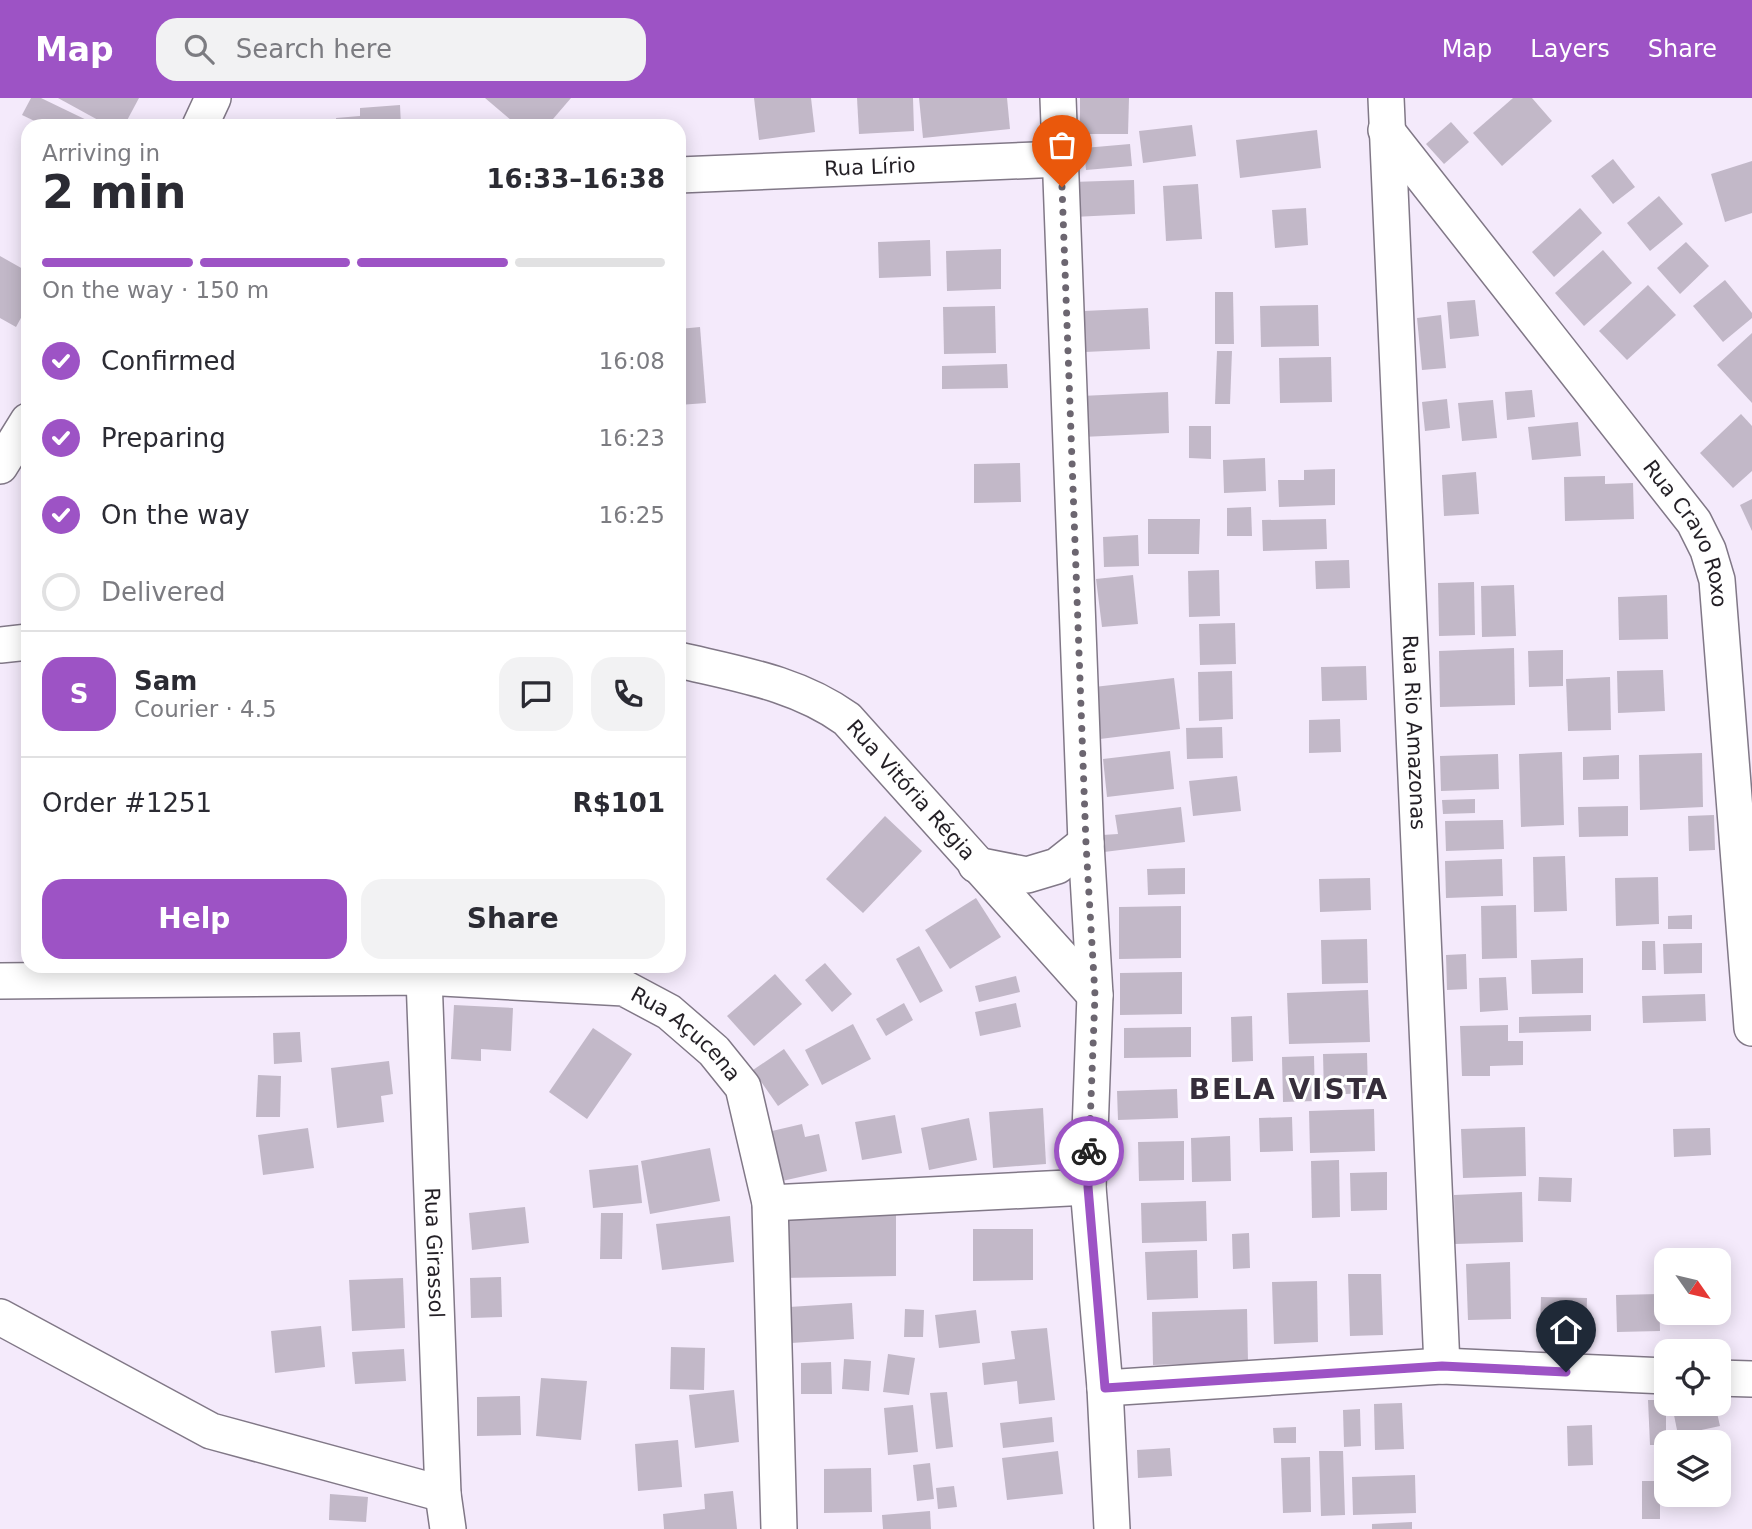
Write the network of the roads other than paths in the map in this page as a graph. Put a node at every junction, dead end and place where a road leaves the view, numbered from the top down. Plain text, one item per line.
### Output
1 (213, 98) edge
2 (1058, 98) edge
3 (1386, 114) edge
4 (203, 119) edge
5 (1061, 159) junction
6 (686, 175) edge
7 (21, 432) edge
8 (0, 466) edge
9 (21, 643) edge
10 (0, 645) edge
11 (686, 662) edge
12 (1086, 844) junction
13 (976, 866) junction
14 (424, 978) junction
15 (0, 981) edge
16 (1095, 995) junction
17 (1752, 1028) edge
18 (1088, 1187) junction
19 (770, 1203) junction
20 (0, 1317) edge
21 (1442, 1366) junction
22 (1654, 1375) edge
23 (1731, 1379) edge
24 (1752, 1380) edge
25 (1105, 1388) junction
26 (443, 1494) junction
27 (448, 1529) edge
28 (779, 1529) edge
29 (1112, 1529) edge

1 - 4 street
2 - 5 street
3 - 17 street, Rua Cravo Roxo
3 - 21 street, Rua Rio Amazonas
5 - 6 street, Rua Lírio
5 - 12 street
7 - 8 street
9 - 10 street
11 - 13 street, Rua Vitória Régia
12 - 13 street
12 - 16 street
13 - 16 street, Rua Vitória Régia
14 - 15 street, Rua Açucena
14 - 19 street, Rua Açucena
14 - 26 street, Rua Girassol
16 - 18 street
18 - 19 street
18 - 25 street
19 - 28 street, Rua Açucena
20 - 26 street
21 - 22 street
21 - 25 street
23 - 24 street
25 - 29 street
26 - 27 street, Rua Girassol

